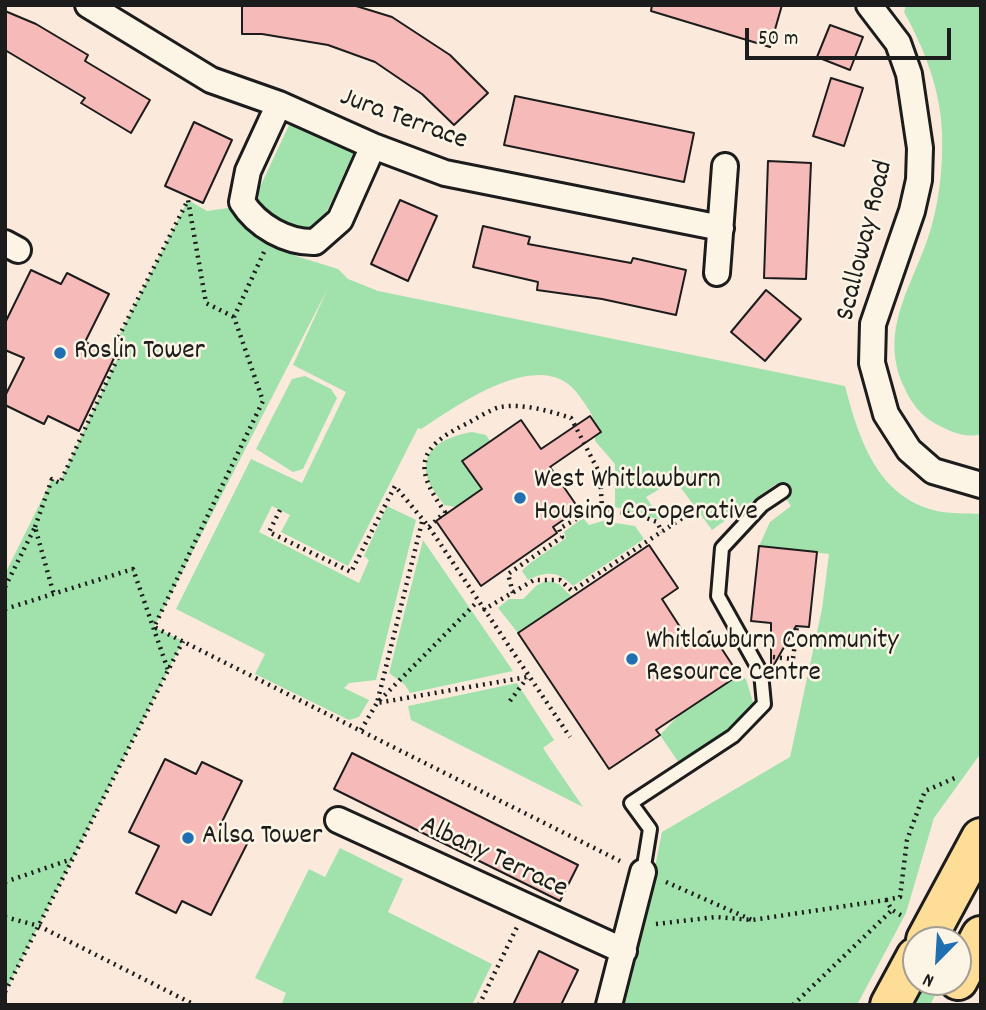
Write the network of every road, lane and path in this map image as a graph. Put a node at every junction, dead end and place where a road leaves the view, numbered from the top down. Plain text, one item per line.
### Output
1 (88, 5) edge
2 (869, 5) edge
3 (279, 104) junction
4 (373, 146) junction
5 (725, 166) dead end
6 (721, 228) junction
7 (274, 230) junction
8 (718, 273) dead end
9 (234, 317) junction
10 (981, 466) edge
11 (946, 476) junction
12 (981, 485) edge
13 (783, 491) dead end
14 (602, 509) junction
15 (280, 510) dead end
16 (693, 511) dead end
17 (422, 522) junction
18 (34, 527) junction
19 (429, 527) junction
20 (662, 532) junction
21 (5, 587) edge
22 (513, 593) junction
23 (54, 595) junction
24 (478, 601) junction
25 (5, 610) edge
26 (483, 610) junction
27 (797, 626) dead end
28 (154, 627) junction
29 (183, 641) junction
30 (751, 656) junction
31 (168, 670) junction
32 (527, 677) junction
33 (510, 702) dead end
34 (377, 703) junction
35 (361, 730) junction
36 (570, 737) dead end
37 (957, 777) dead end
38 (338, 820) dead end
39 (981, 838) edge
40 (73, 859) junction
41 (643, 872) junction
42 (5, 882) edge
43 (886, 900) junction
44 (527, 908) junction
45 (892, 910) junction
46 (5, 917) edge
47 (752, 920) junction
48 (38, 926) junction
49 (906, 926) edge
50 (925, 926) edge
51 (981, 936) edge
52 (628, 939) junction
53 (972, 954) edge
54 (902, 976) edge
55 (5, 992) edge
56 (195, 1005) edge
57 (479, 1005) edge
58 (609, 1005) edge
59 (793, 1005) edge
60 (890, 1005) edge

1 - 3 street, Jura Terrace
2 - 11 street, Scalloway Road
3 - 4 street, Jura Terrace
3 - 7 street
4 - 6 street, Jura Terrace
4 - 7 street
5 - 6 street
6 - 8 street
7 - 9 path
9 - 18 path
9 - 28 path
10 - 11 street
11 - 12 street, Scalloway Road
13 - 30 lane
14 - 19 path
14 - 20 path
14 - 22 path
15 - 17 path
16 - 20 path
17 - 19 path
17 - 34 path
18 - 21 path
18 - 23 path
19 - 24 path
20 - 22 path
22 - 26 path
23 - 25 path
23 - 28 path
24 - 26 path
24 - 34 path
26 - 32 path
27 - 30 path
28 - 29 path
28 - 31 path
29 - 31 path
29 - 35 path
30 - 41 lane
31 - 40 path
32 - 33 path
32 - 34 path
32 - 36 path
34 - 35 path
35 - 41 path
37 - 43 path
38 - 44 street, Albany Terrace
39 - 50 main road
40 - 42 path
40 - 48 path
41 - 47 path
41 - 52 street
43 - 45 path
43 - 47 path
44 - 52 street, Albany Terrace
44 - 57 path
45 - 49 path
45 - 59 path
46 - 48 path
47 - 52 path
48 - 55 path
48 - 56 path
51 - 53 main road
52 - 58 street
54 - 60 main road

